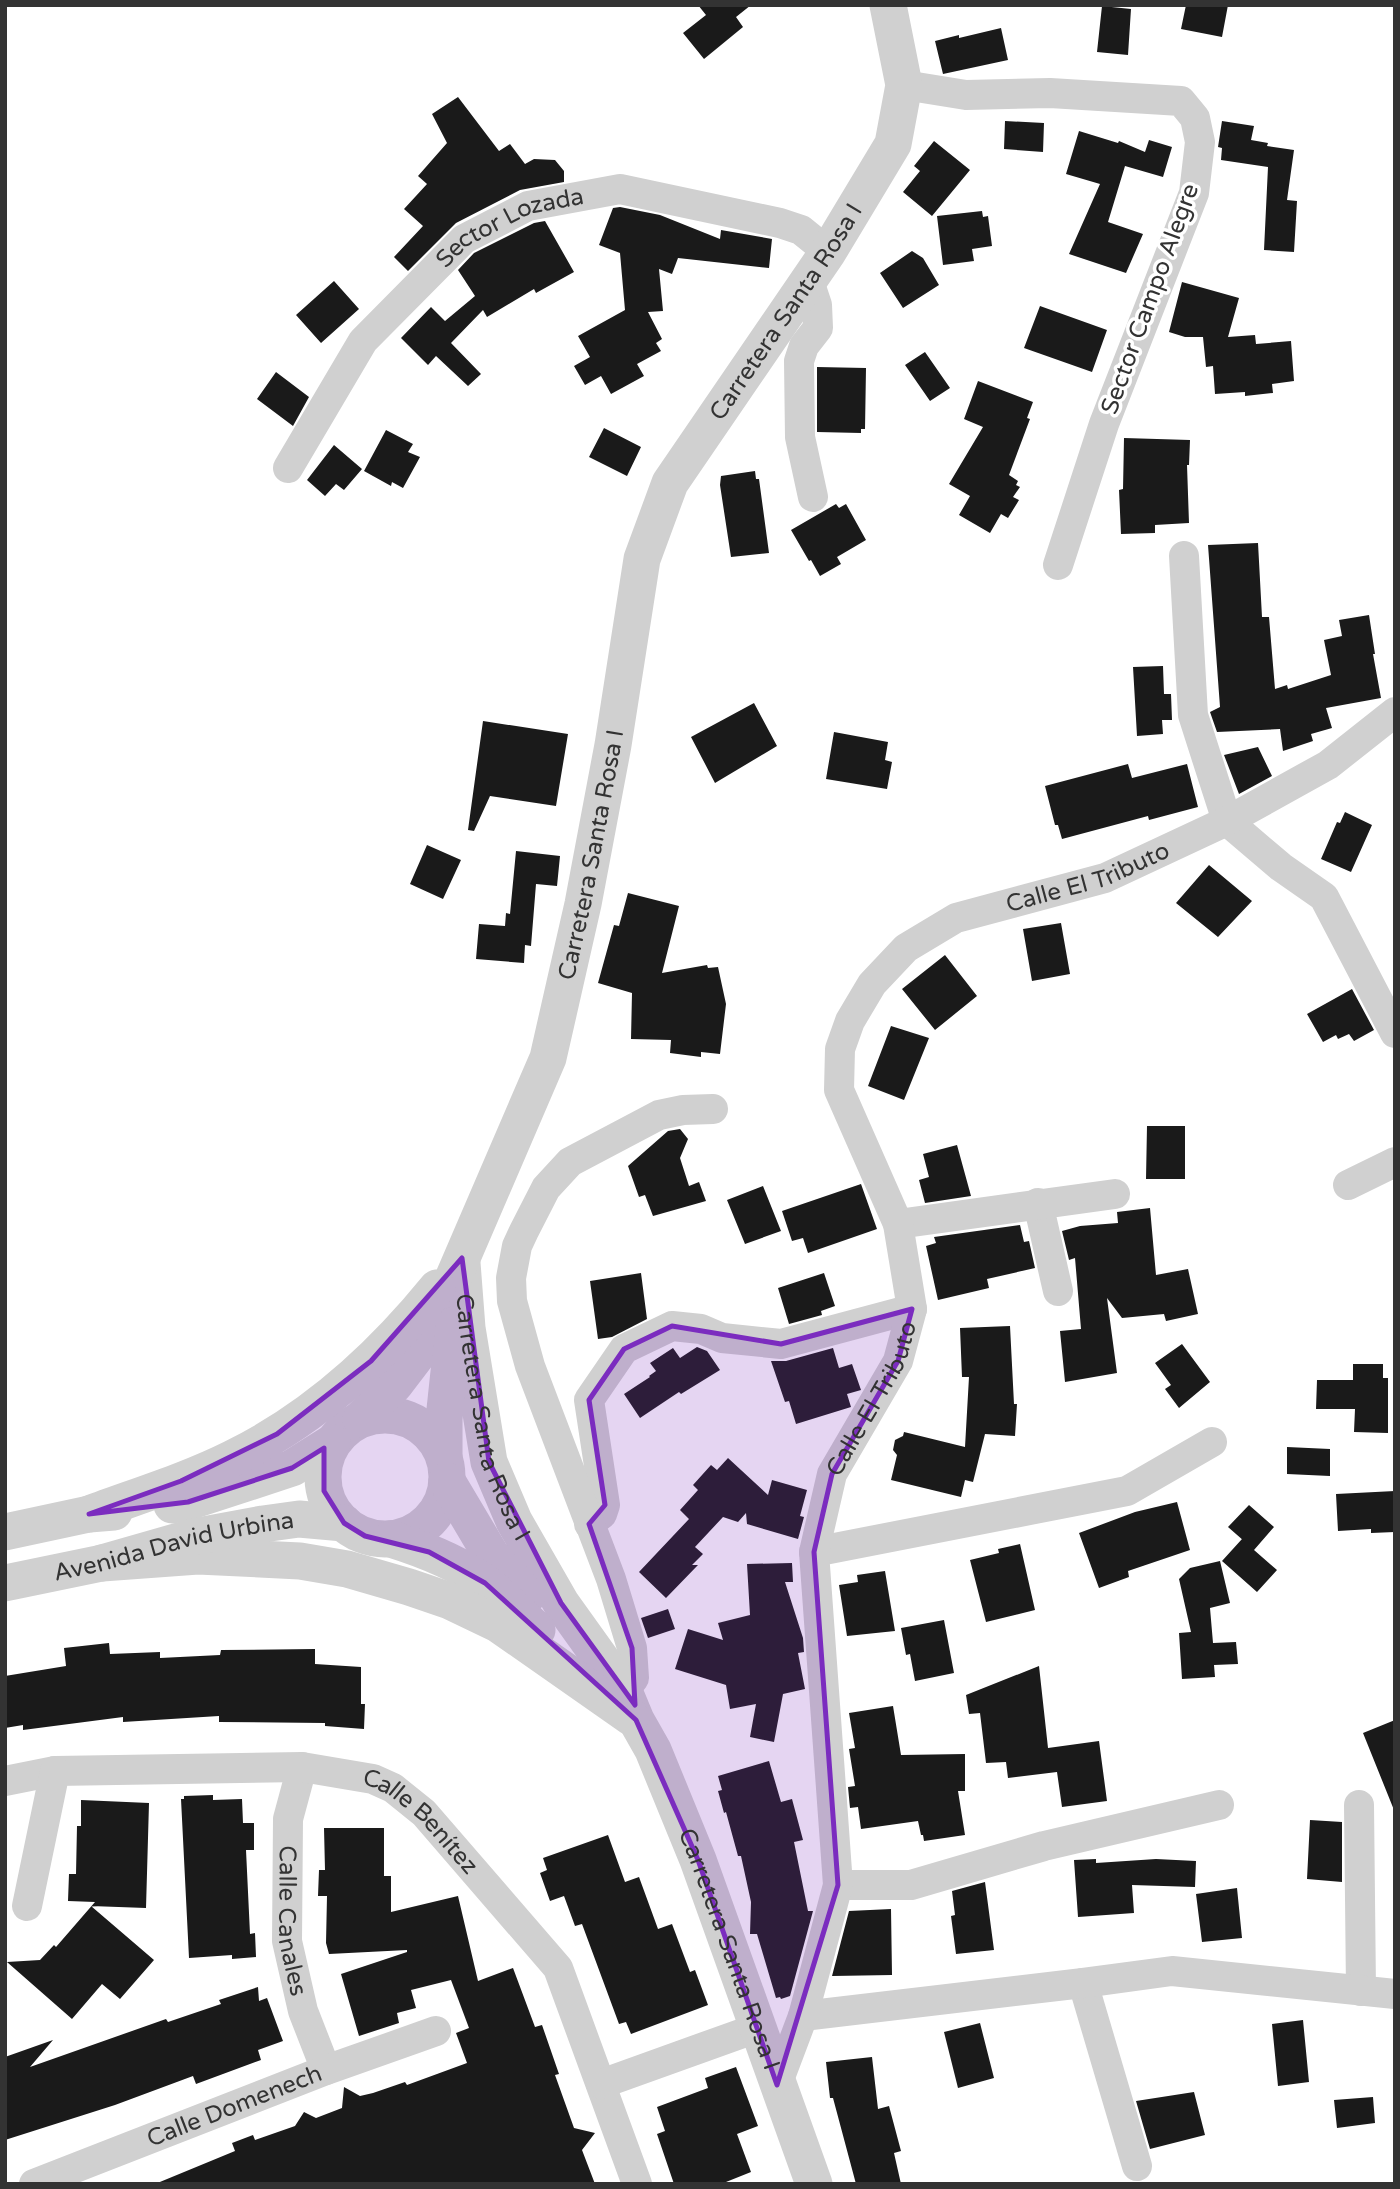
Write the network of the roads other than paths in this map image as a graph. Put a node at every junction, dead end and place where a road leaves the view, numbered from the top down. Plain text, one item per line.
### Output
1 (888, 5) edge
2 (904, 85) junction
3 (818, 266) junction
4 (288, 468) dead end
5 (813, 497) dead end
6 (1184, 556) dead end
7 (1058, 565) dead end
8 (1395, 712) edge
9 (1227, 821) junction
10 (1395, 1033) edge
11 (713, 1109) dead end
12 (1395, 1162) edge
13 (1348, 1185) dead end
14 (1115, 1194) dead end
15 (1038, 1203) junction
16 (898, 1224) junction
17 (462, 1258) junction
18 (1058, 1292) dead end
19 (912, 1309) junction
20 (361, 1419) junction
21 (1212, 1442) dead end
22 (332, 1443) junction
23 (446, 1468) junction
24 (89, 1514) junction
25 (344, 1523) junction
26 (589, 1524) junction
27 (5, 1532) edge
28 (391, 1538) junction
29 (814, 1552) junction
30 (102, 1563) junction
31 (5, 1583) edge
32 (630, 1705) junction
33 (302, 1767) junction
34 (55, 1771) junction
35 (5, 1781) edge
36 (1219, 1805) dead end
37 (1359, 1805) dead end
38 (838, 1885) junction
39 (27, 1906) dead end
40 (1083, 1983) junction
41 (1361, 1990) junction
42 (1395, 1994) edge
43 (803, 2016) junction
44 (757, 2028) junction
45 (436, 2031) dead end
46 (326, 2070) junction
47 (601, 2084) junction
48 (777, 2085) junction
49 (1137, 2166) dead end
50 (34, 2184) edge
51 (637, 2184) edge
52 (814, 2184) edge

1 - 2 street, Carretera Santa Rosa I
2 - 3 street, Carretera Santa Rosa I
2 - 7 street, Sector Campo Alegre
3 - 4 street, Sector Lozada
3 - 5 street
3 - 17 street, Carretera Santa Rosa I
6 - 9 street
8 - 9 street, Calle El Tributo
9 - 10 street
9 - 16 street, Calle El Tributo
11 - 26 street
12 - 13 street
14 - 15 street
15 - 16 street
15 - 18 street
16 - 19 street, Calle El Tributo
17 - 20 street
17 - 23 street
17 - 24 street
17 - 32 street, Carretera Santa Rosa I
19 - 26 street
19 - 29 street, Calle El Tributo
20 - 22 street
20 - 23 street
21 - 29 street
22 - 24 street, Avenida David Urbina
22 - 25 street
23 - 28 street
23 - 32 street, Carretera Santa Rosa I
24 - 27 street, Avenida David Urbina
25 - 28 street
25 - 30 street, Avenida David Urbina
26 - 32 street
28 - 32 street, Carretera Santa Rosa I
29 - 38 street, Calle El Tributo
30 - 31 street, Avenida David Urbina
30 - 32 street
32 - 44 street, Carretera Santa Rosa I
33 - 34 street, Calle Benítez
33 - 46 street, Calle Canales
33 - 47 street, Calle Benítez
34 - 35 street, Calle Benítez
34 - 39 street
36 - 38 street
37 - 41 street
38 - 43 street, Calle El Tributo
40 - 41 street
40 - 43 street
40 - 49 street
41 - 42 street
43 - 48 street, Calle El Tributo
44 - 47 street
44 - 48 street, Carretera Santa Rosa I
45 - 46 street, Calle Domenech
46 - 50 street, Calle Domenech
47 - 51 street, Calle Benítez
48 - 52 street, Carretera Santa Rosa I

